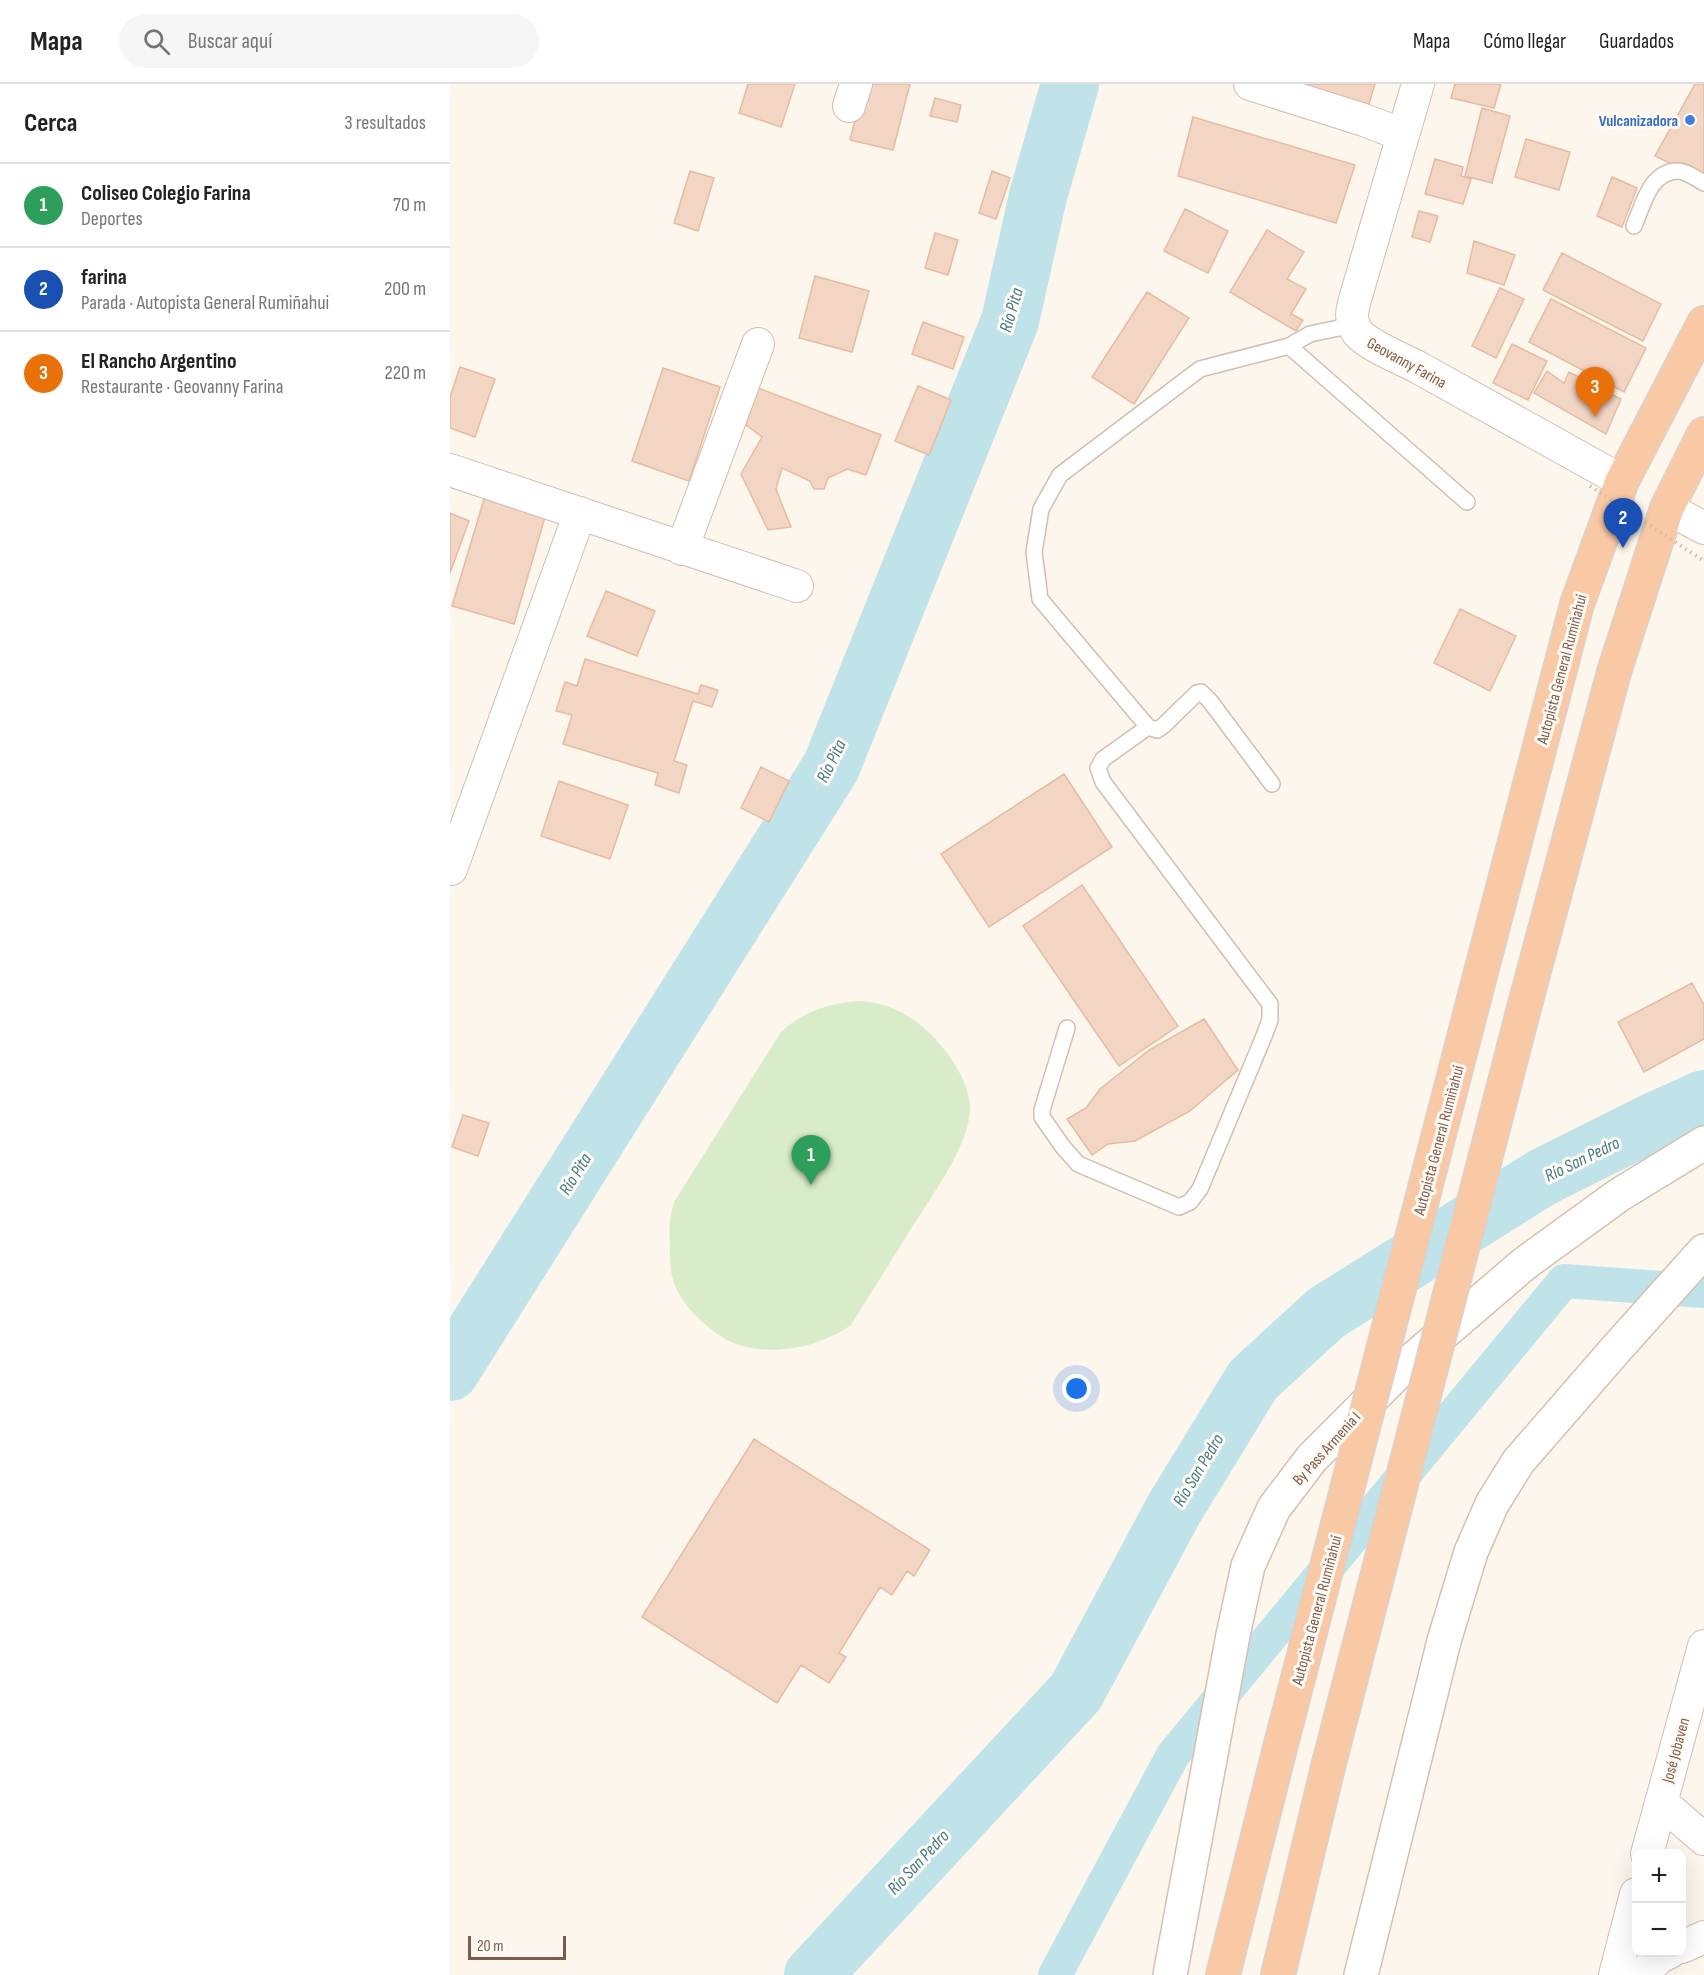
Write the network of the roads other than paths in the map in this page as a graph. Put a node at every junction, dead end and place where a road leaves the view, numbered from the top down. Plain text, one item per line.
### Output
1 (1250, 84) edge
2 (1418, 84) edge
3 (1403, 135) junction
4 (1704, 183) edge
5 (1634, 226) dead end
6 (1704, 323) edge
7 (1353, 325) junction
8 (758, 344) dead end
9 (1289, 346) junction
10 (1704, 434) edge
11 (450, 470) edge
12 (1622, 481) junction
13 (1467, 502) dead end
14 (1667, 508) junction
15 (580, 513) junction
16 (1704, 528) edge
17 (682, 549) junction
18 (797, 586) dead end
19 (1148, 727) junction
20 (1272, 784) dead end
21 (451, 869) edge
22 (1067, 1028) dead end
23 (1704, 1143) edge
24 (1704, 1251) edge
25 (1704, 1646) edge
26 (1661, 1802) junction
27 (1704, 1839) edge
28 (1648, 1849) edge
29 (1634, 1903) edge
30 (1704, 1937) edge
31 (1686, 1945) edge
32 (1662, 1957) edge
33 (1170, 1975) edge
34 (1222, 1975) edge
35 (1278, 1975) edge
36 (1360, 1975) edge
37 (1615, 1975) edge
38 (1641, 1975) edge

1 - 3 street
2 - 3 street, Geovanny Farina
3 - 7 street, Geovanny Farina
4 - 5 lane
6 - 12 highway, Autopista General Rumiñahui
7 - 9 lane
7 - 12 street, Geovanny Farina
8 - 17 street
9 - 13 lane
9 - 19 lane
10 - 14 highway
11 - 15 street
12 - 34 highway, Autopista General Rumiñahui, bridge
14 - 16 street
14 - 35 highway, bridge
15 - 17 street
15 - 21 street
17 - 18 street
19 - 20 lane
19 - 22 lane
23 - 33 main road, By Pass Armenia I
24 - 36 main road
25 - 26 street, José Jobaven
26 - 27 street
26 - 28 street, José Jobaven
29 - 37 street
30 - 31 street
32 - 38 street

